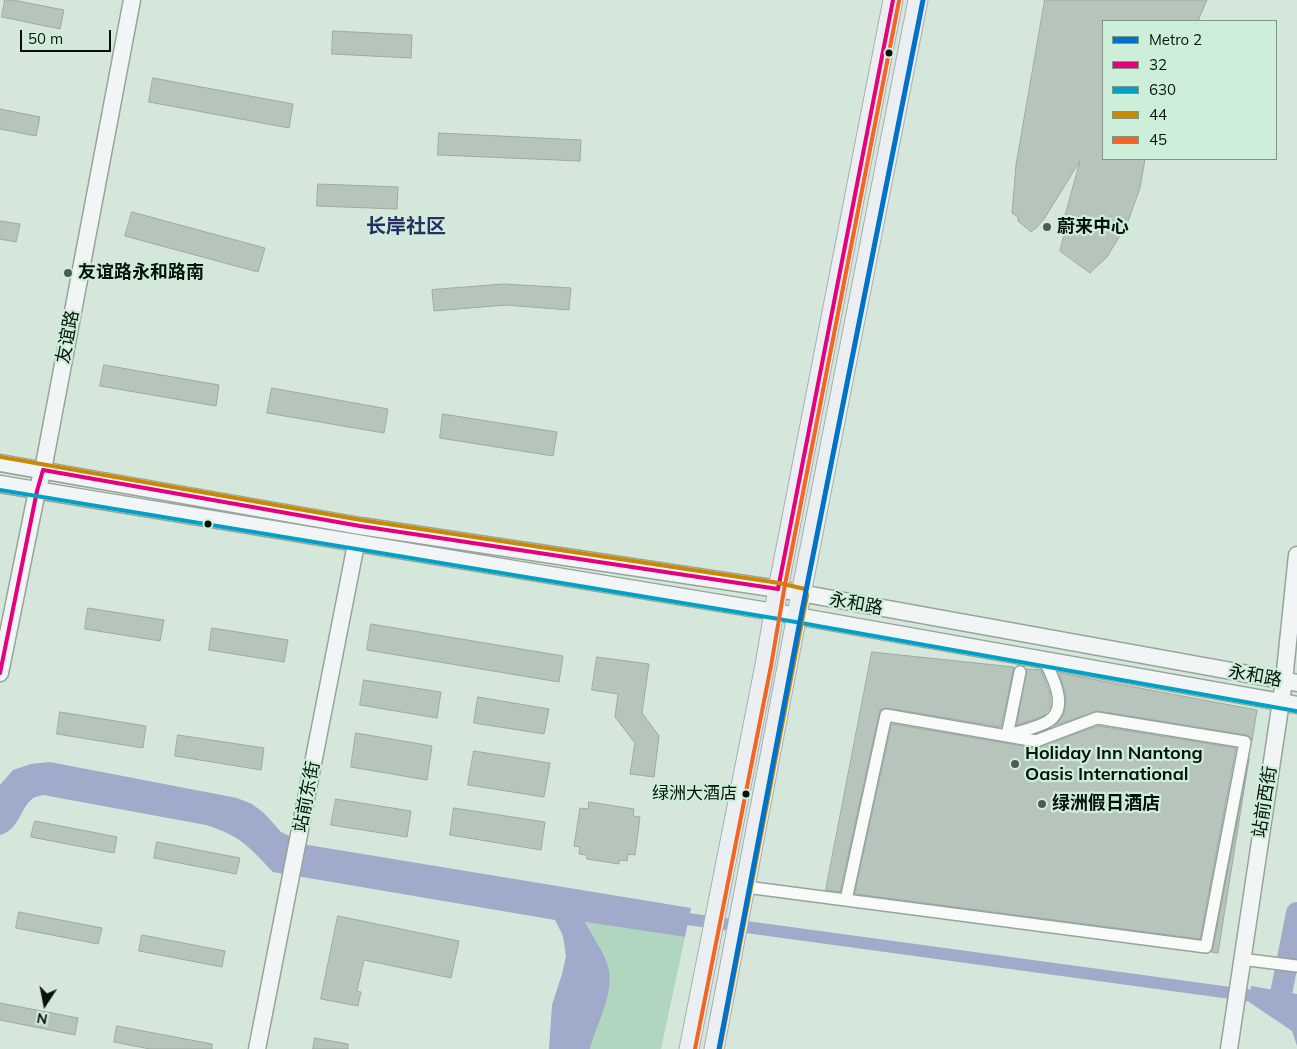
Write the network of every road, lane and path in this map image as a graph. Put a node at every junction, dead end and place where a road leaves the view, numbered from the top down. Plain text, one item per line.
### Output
1 (132, 0) edge
2 (893, 0) edge
3 (918, 0) edge
4 (0, 463) edge
5 (43, 470) junction
6 (0, 484) edge
7 (37, 491) junction
8 (356, 544) junction
9 (1297, 555) edge
10 (778, 589) junction
11 (801, 594) junction
12 (774, 612) junction
13 (797, 617) junction
14 (1045, 661) junction
15 (1020, 672) dead end
16 (0, 673) edge
17 (1290, 682) edge
18 (1280, 702) junction
19 (1297, 705) edge
20 (1007, 736) junction
21 (746, 887) junction
22 (846, 900) junction
23 (1240, 966) junction
24 (1297, 966) edge
25 (257, 1049) edge
26 (689, 1049) edge
27 (714, 1049) edge
28 (1229, 1049) edge

1 - 5 main road, 友谊路
2 - 10 main road
3 - 11 main road
4 - 5 main road, 永和路
5 - 7 main road, 友谊路
5 - 10 main road, 永和路
6 - 7 main road, 永和路
7 - 8 main road, 永和路
7 - 16 main road, 友谊路
8 - 12 main road, 永和路
8 - 25 main road, 站前东街
9 - 17 main road, 站前西街
10 - 11 main road, 永和路
10 - 12 main road
11 - 13 main road
11 - 17 main road, 永和路
12 - 13 main road, 永和路
12 - 26 main road
13 - 14 main road, 永和路
13 - 21 main road
14 - 18 main road, 永和路
14 - 20 street
15 - 20 street
17 - 18 main road, 站前西街
18 - 19 main road, 永和路
18 - 23 main road, 站前西街
20 - 22 street
20 - 22 street
21 - 22 street
21 - 27 main road
23 - 24 street
23 - 28 main road, 站前西街

